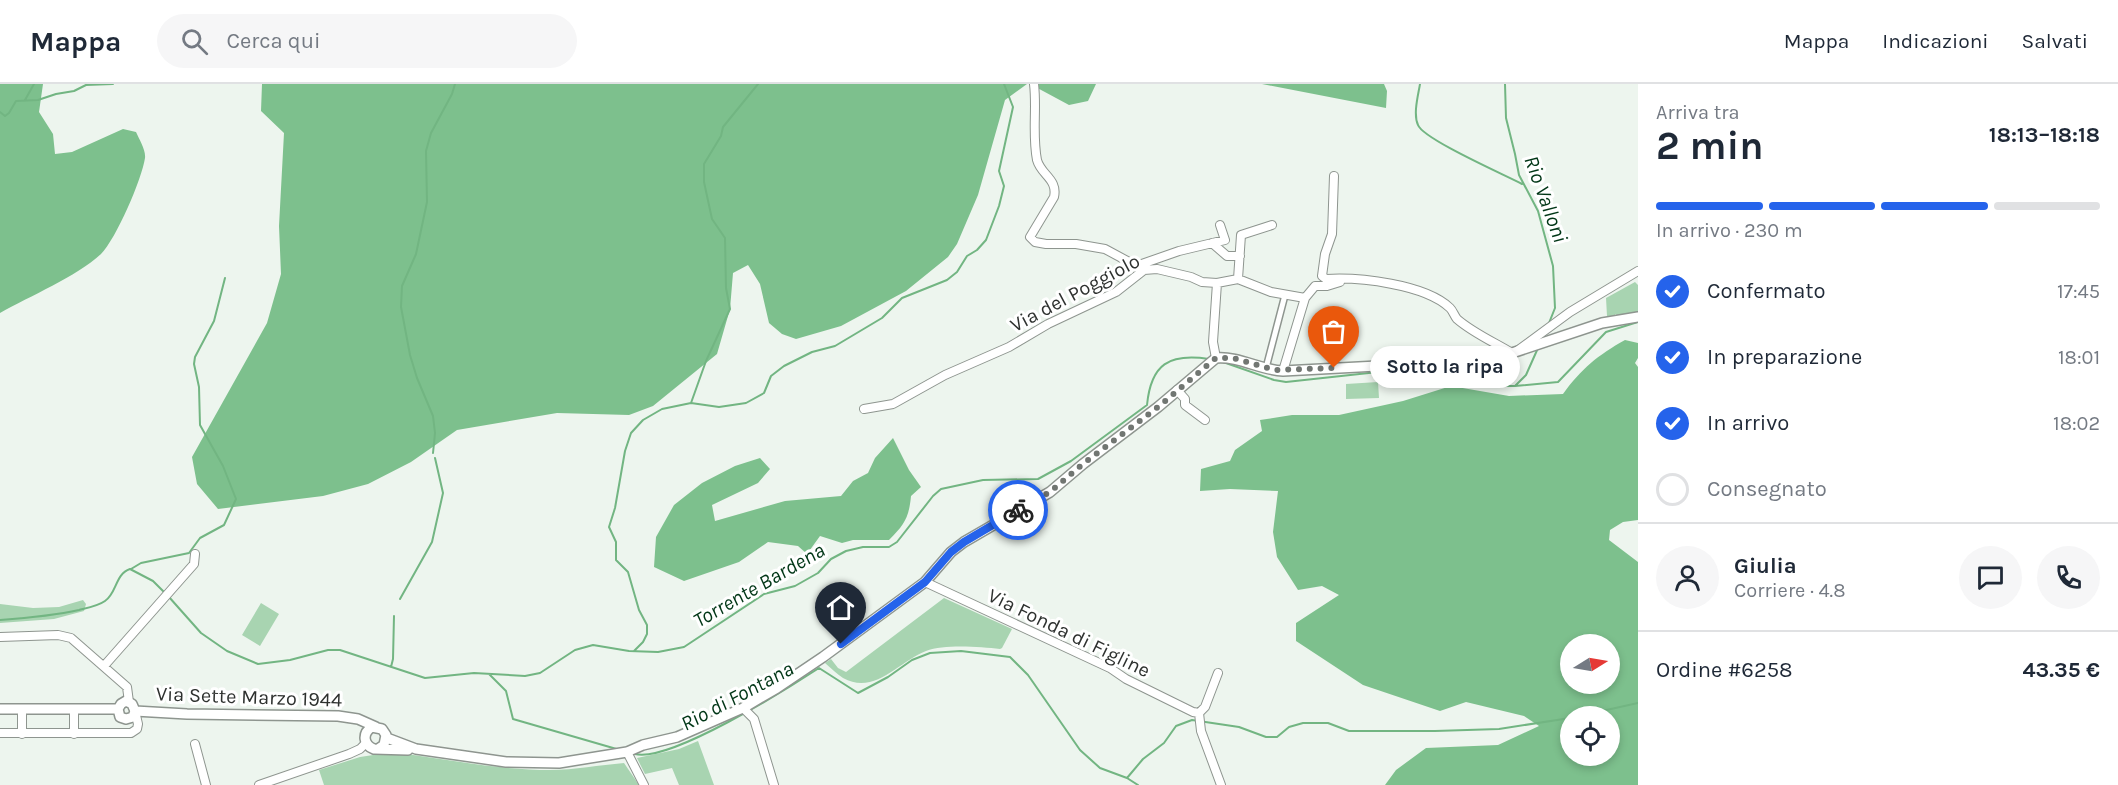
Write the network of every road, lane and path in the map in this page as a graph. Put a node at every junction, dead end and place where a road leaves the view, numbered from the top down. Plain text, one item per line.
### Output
1 (1034, 84) edge
2 (1334, 176) dead end
3 (1220, 225) dead end
4 (1272, 225) dead end
5 (1224, 240) junction
6 (1212, 243) junction
7 (1239, 246) junction
8 (1240, 256) junction
9 (1140, 268) junction
10 (1638, 271) edge
11 (1342, 278) junction
12 (1238, 279) junction
13 (1217, 283) junction
14 (1285, 295) junction
15 (1305, 298) junction
16 (1638, 317) edge
17 (1513, 353) junction
18 (1213, 360) junction
19 (1266, 368) junction
20 (1284, 371) junction
21 (1177, 390) junction
22 (864, 409) dead end
23 (1205, 420) dead end
24 (195, 554) dead end
25 (925, 582) junction
26 (0, 638) edge
27 (104, 666) junction
28 (1218, 673) dead end
29 (129, 702) junction
30 (0, 709) edge
31 (22, 709) junction
32 (74, 709) junction
33 (118, 709) junction
34 (746, 710) junction
35 (135, 711) junction
36 (1199, 713) junction
37 (360, 720) junction
38 (376, 727) junction
39 (0, 733) edge
40 (22, 734) junction
41 (74, 734) junction
42 (387, 738) junction
43 (365, 739) junction
44 (195, 744) dead end
45 (378, 749) junction
46 (414, 749) junction
47 (630, 751) junction
48 (206, 785) edge
49 (259, 785) edge
50 (644, 785) edge
51 (774, 785) edge
52 (1221, 785) edge

1 - 9 street
2 - 11 street
3 - 5 street
4 - 7 street
5 - 6 street
5 - 7 street
6 - 8 street
6 - 9 street
7 - 8 street
8 - 12 street
9 - 13 street, Via del Poggiolo
9 - 22 street, Via del Poggiolo
10 - 17 street
11 - 15 street
11 - 17 street
12 - 13 street
12 - 14 street
13 - 18 street
14 - 15 street
14 - 19 street
15 - 20 street
16 - 17 street
17 - 20 street
18 - 19 street
18 - 21 street
19 - 20 street
21 - 23 street
21 - 25 street
24 - 27 street
25 - 34 street
25 - 36 street, Via Fonda di Figline
26 - 27 street
27 - 29 street
28 - 36 street
29 - 33 street, Via Sette Marzo 1944
29 - 35 street, Via Sette Marzo 1944
30 - 31 street, Via Sette Marzo 1944
31 - 32 street, Via Sette Marzo 1944
31 - 40 street
32 - 33 street, Via Sette Marzo 1944
32 - 41 street
33 - 35 street, Via Sette Marzo 1944
34 - 47 street
34 - 51 street
35 - 37 street, Via Sette Marzo 1944
35 - 41 street
36 - 52 street
37 - 38 street, Via Sette Marzo 1944
37 - 43 street
38 - 42 street
38 - 43 street
39 - 40 street
40 - 41 street
42 - 45 street
42 - 46 street
43 - 45 street
43 - 49 street
44 - 48 street
45 - 46 street
46 - 47 street
47 - 50 street

